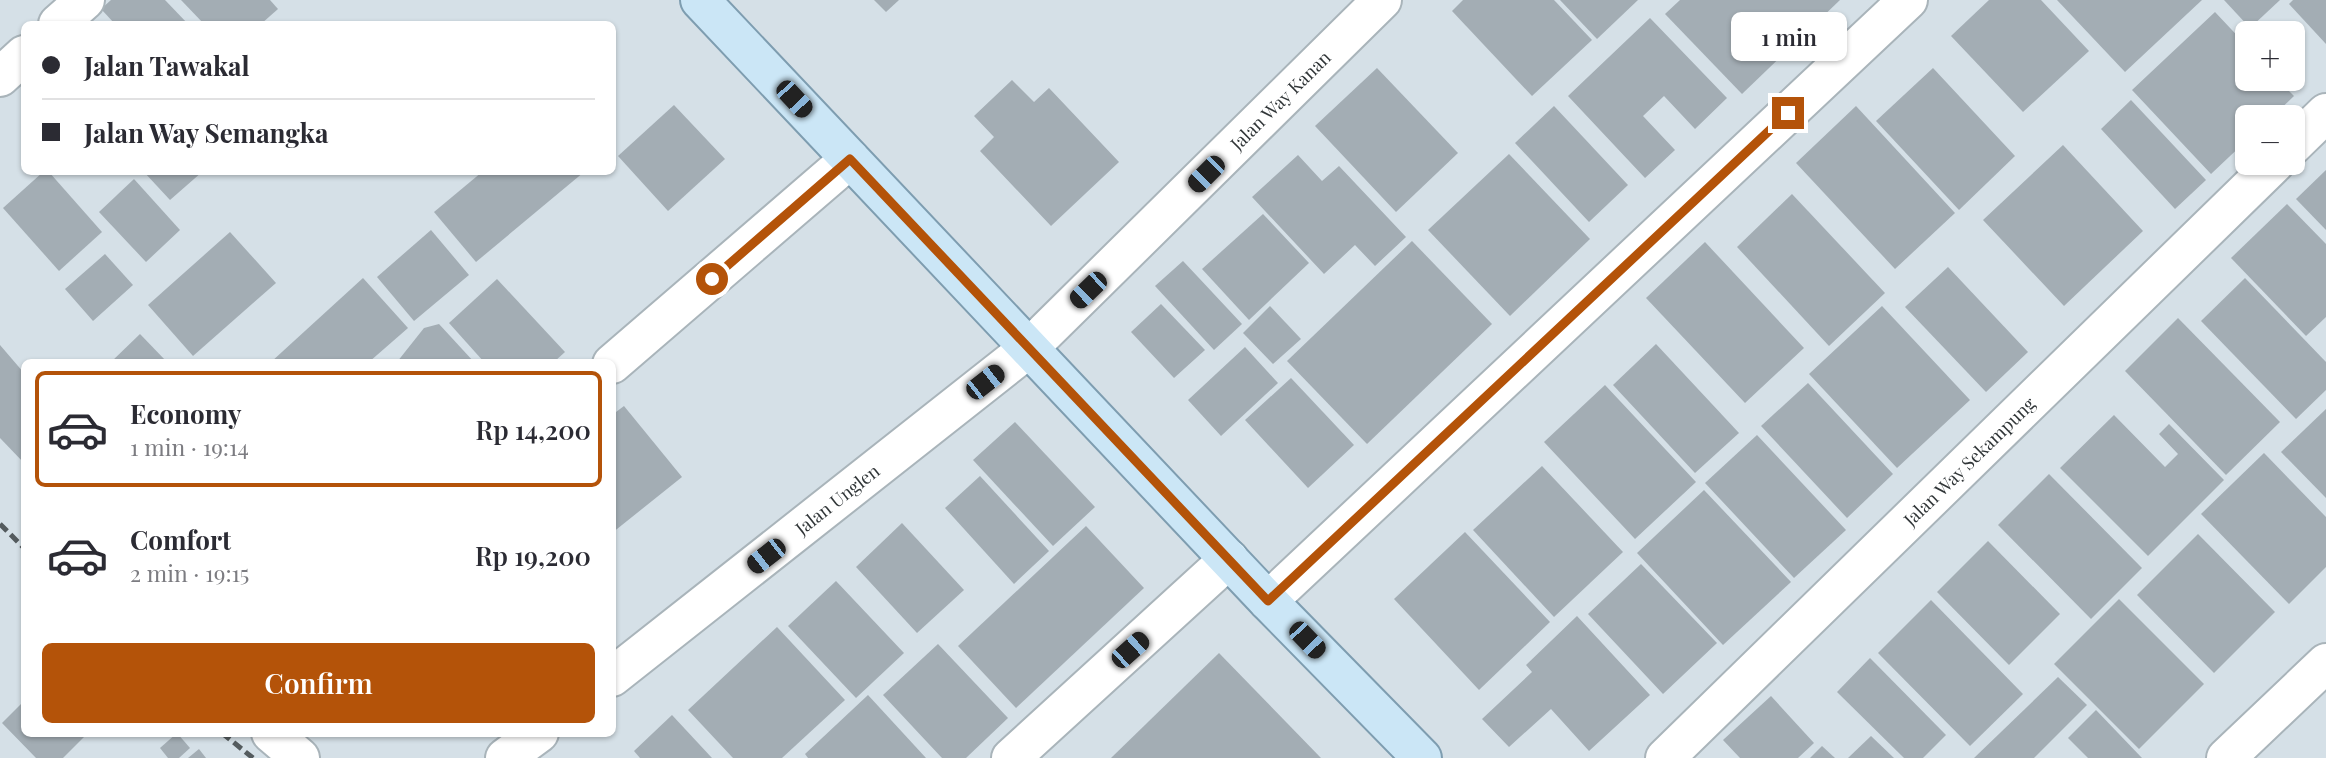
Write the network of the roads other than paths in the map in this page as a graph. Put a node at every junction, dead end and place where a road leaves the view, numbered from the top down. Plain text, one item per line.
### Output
1 (85, 0) edge
2 (701, 0) edge
3 (1382, 0) edge
4 (1908, 0) edge
5 (61, 21) edge
6 (21, 58) edge
7 (0, 78) edge
8 (2326, 113) edge
9 (2305, 133) edge
10 (850, 159) junction
11 (2263, 175) edge
12 (1029, 348) junction
13 (616, 361) edge
14 (1229, 559) junction
15 (1268, 601) junction
16 (2326, 663) edge
17 (616, 674) edge
18 (276, 737) edge
19 (535, 737) edge
20 (300, 758) edge
21 (505, 758) edge
22 (1011, 758) edge
23 (1422, 758) edge
24 (1665, 758) edge
25 (2227, 758) edge

1 - 5 street
2 - 10 main road
3 - 12 street, Jalan Way Kanan
4 - 15 street
6 - 7 street
8 - 9 street
10 - 12 main road
10 - 13 street
11 - 24 street, Jalan Way Sekampung
12 - 14 main road
12 - 17 street, Jalan Unglen
14 - 15 main road
14 - 22 street
15 - 23 main road
16 - 25 street
18 - 20 street
19 - 21 street

